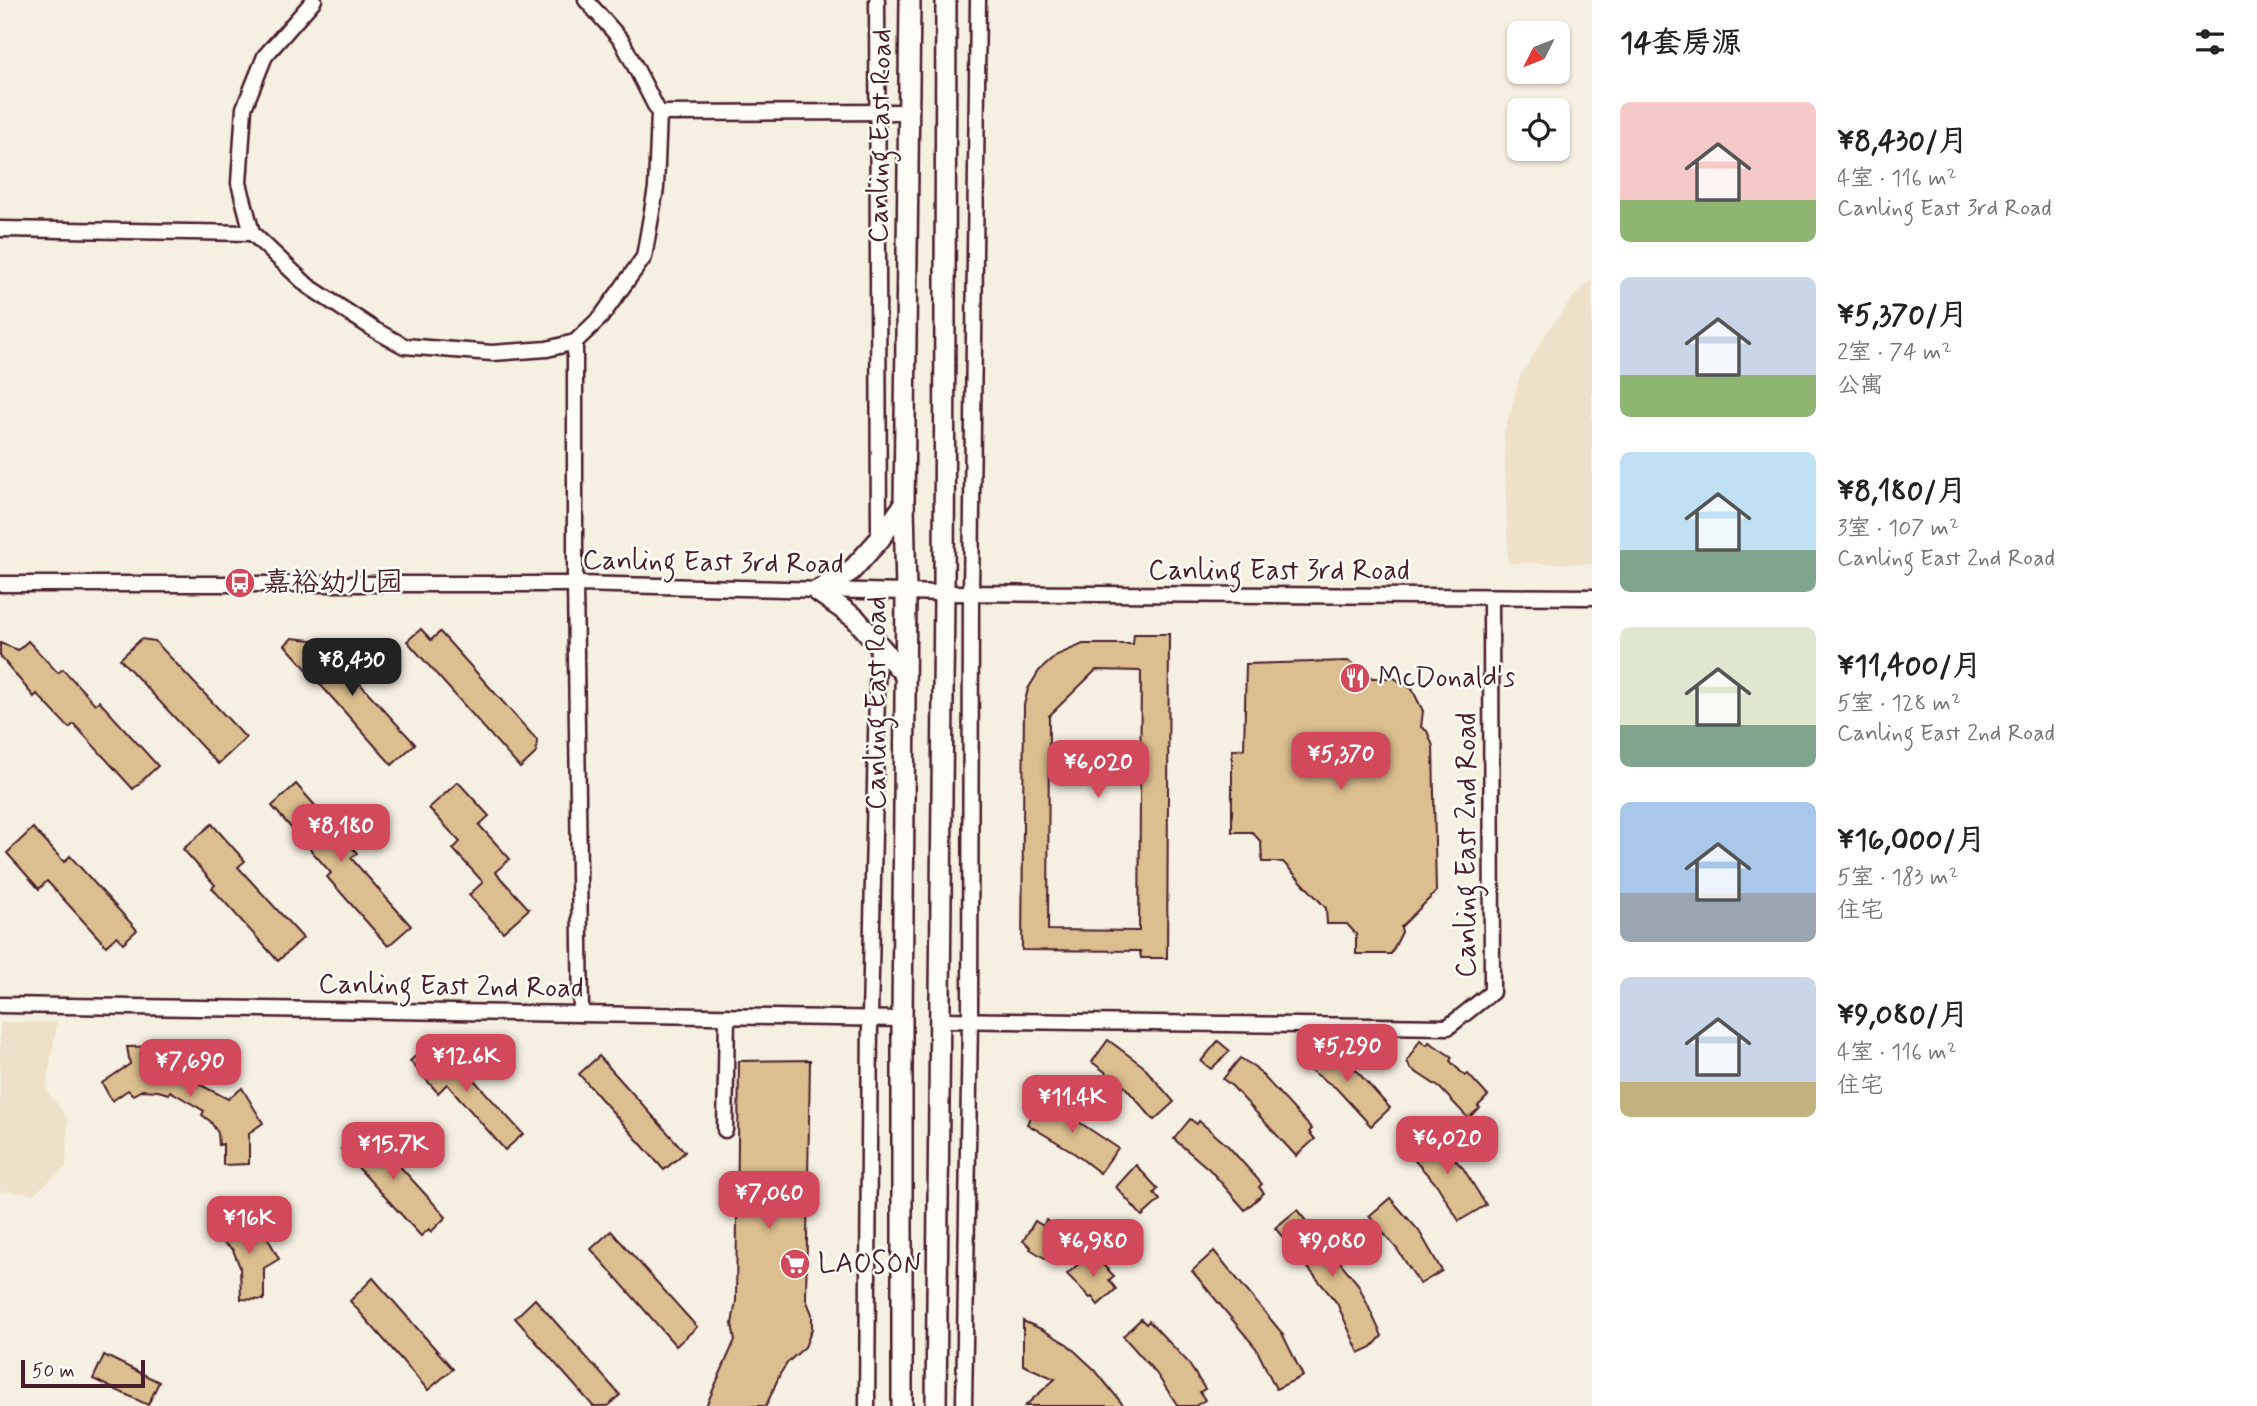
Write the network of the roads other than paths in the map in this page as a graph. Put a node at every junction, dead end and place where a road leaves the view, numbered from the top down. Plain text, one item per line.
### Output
1 (314, 0) edge
2 (586, 0) edge
3 (877, 0) edge
4 (910, 0) edge
5 (946, 0) edge
6 (978, 0) edge
7 (878, 112) junction
8 (910, 112) junction
9 (659, 113) junction
10 (0, 229) edge
11 (252, 233) junction
12 (575, 342) junction
13 (904, 505) junction
14 (879, 540) junction
15 (0, 584) edge
16 (575, 584) junction
17 (817, 591) junction
18 (906, 592) junction
19 (944, 593) junction
20 (971, 593) junction
21 (1491, 597) junction
22 (1592, 597) edge
23 (878, 644) junction
24 (905, 675) junction
25 (0, 1005) edge
26 (580, 1014) junction
27 (727, 1016) junction
28 (870, 1018) junction
29 (902, 1019) junction
30 (940, 1020) junction
31 (970, 1020) junction
32 (725, 1130) dead end
33 (867, 1406) edge
34 (902, 1406) edge
35 (936, 1406) edge
36 (964, 1406) edge

1 - 11 street
2 - 9 street
3 - 7 street
4 - 8 street, Canling East Road
5 - 19 street
6 - 20 street
7 - 8 street
7 - 9 street
7 - 14 street
8 - 13 street, Canling East Road
9 - 12 street
10 - 11 street
11 - 12 street
12 - 16 street
13 - 14 street
13 - 18 street, Canling East Road
14 - 17 street
15 - 16 street, Canling East 3rd Road
16 - 17 street, Canling East 3rd Road
16 - 26 street
17 - 18 street, Canling East 3rd Road
17 - 23 street
18 - 19 street, Canling East 3rd Road
18 - 24 street, Canling East Road
19 - 20 street, Canling East 3rd Road
19 - 30 street
20 - 21 street, Canling East 3rd Road
20 - 31 street
21 - 22 street, Canling East 3rd Road
21 - 31 street, Canling East 2nd Road
23 - 24 street
23 - 28 street
24 - 29 street, Canling East Road
25 - 26 street, Canling East 2nd Road
26 - 27 street, Canling East 2nd Road
27 - 28 street, Canling East 2nd Road
27 - 32 street
28 - 29 street, Canling East 2nd Road
28 - 33 street
29 - 34 street, Canling East Road
30 - 31 street, Canling East 2nd Road
30 - 35 street
31 - 36 street

